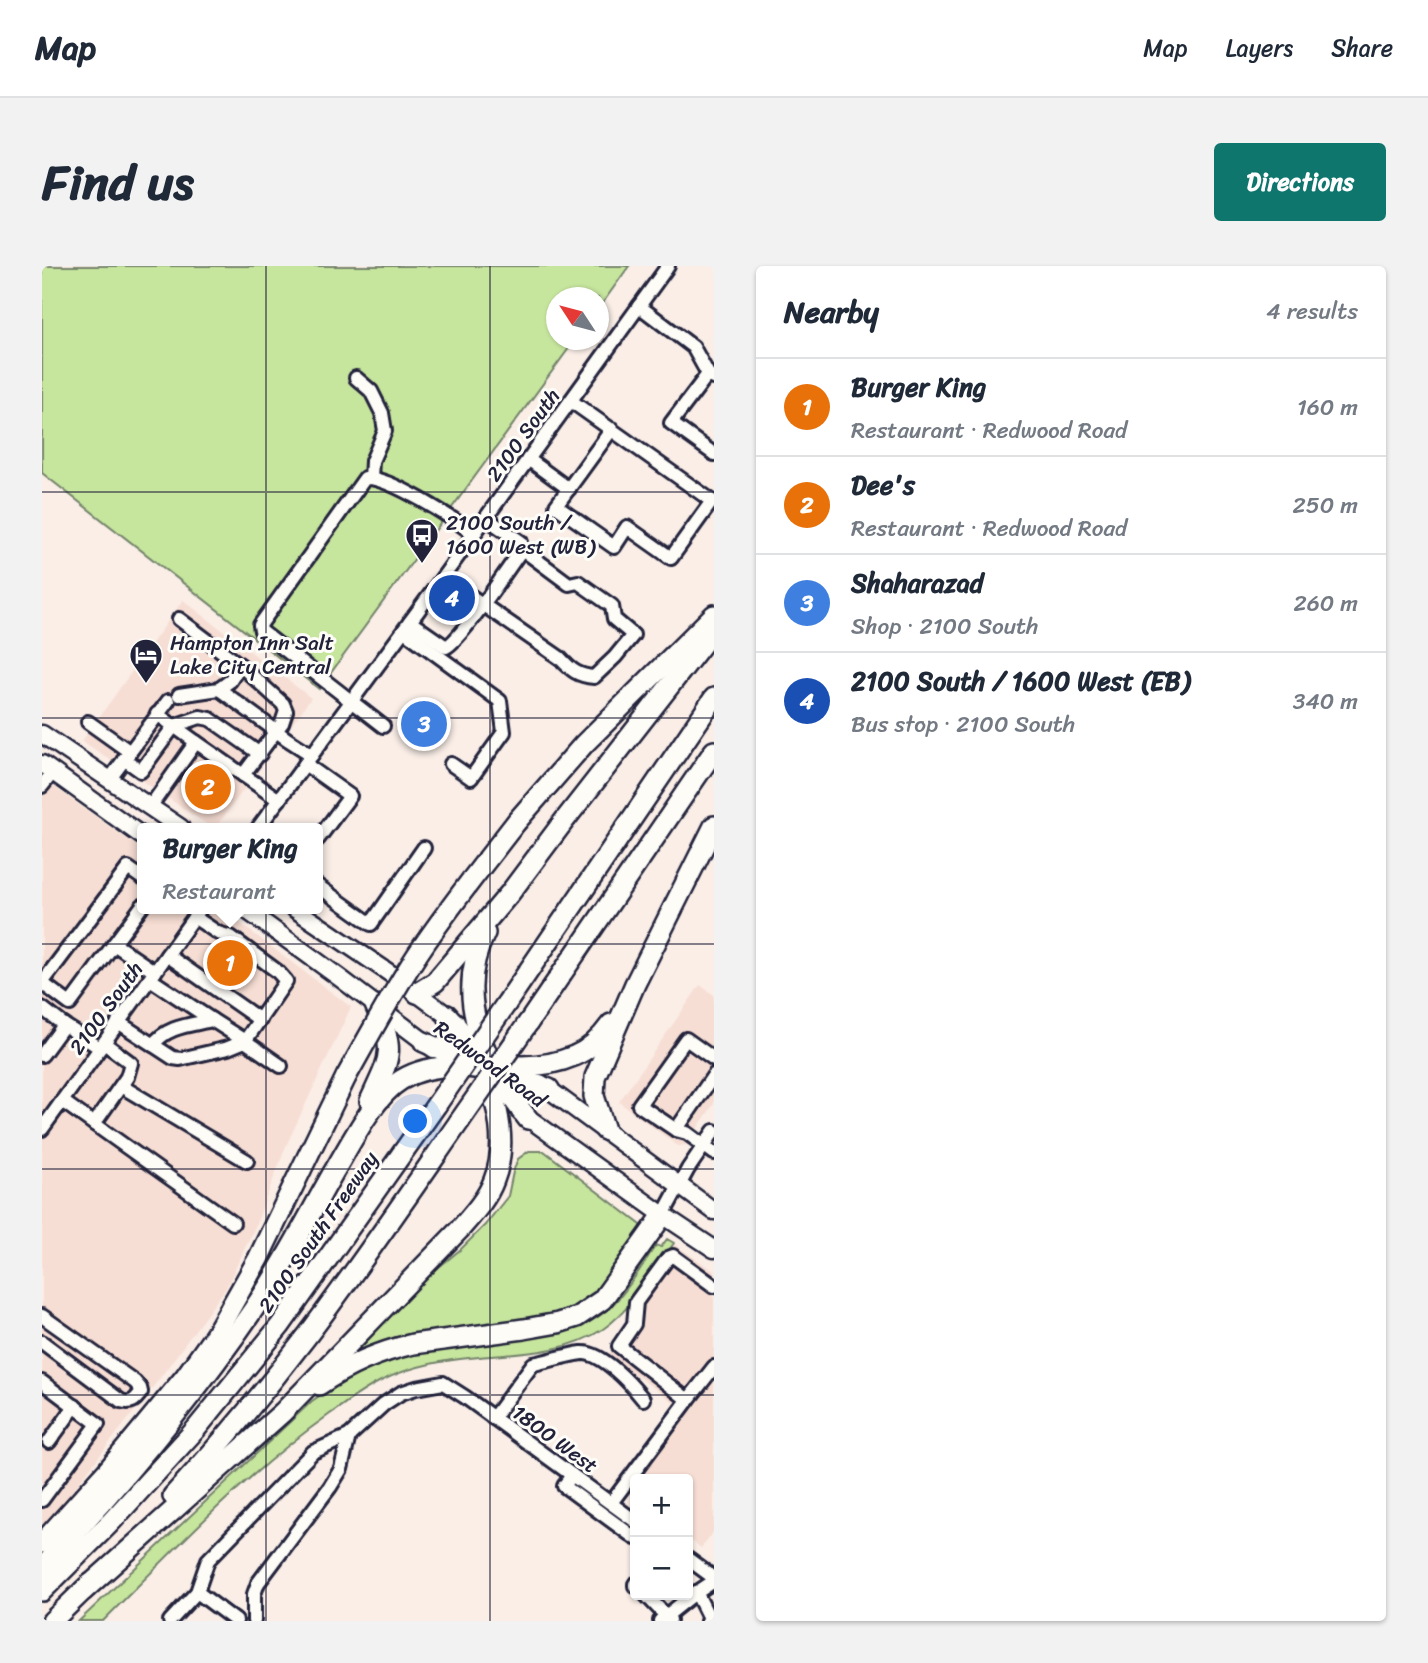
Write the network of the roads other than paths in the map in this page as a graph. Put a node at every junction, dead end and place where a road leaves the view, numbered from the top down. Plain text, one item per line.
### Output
1 (668, 266) edge
2 (639, 306) junction
3 (711, 376) edge
4 (356, 378) dead end
5 (571, 401) junction
6 (612, 429) junction
7 (714, 454) edge
8 (528, 459) junction
9 (370, 478) junction
10 (569, 489) junction
11 (486, 518) junction
12 (474, 534) junction
13 (522, 549) junction
14 (443, 577) junction
15 (482, 604) junction
16 (714, 615) edge
17 (179, 619) dead end
18 (407, 626) junction
19 (714, 629) edge
20 (240, 666) junction
21 (219, 689) junction
22 (714, 698) edge
23 (351, 702) junction
24 (157, 714) junction
25 (88, 722) dead end
26 (174, 726) junction
27 (383, 726) dead end
28 (276, 731) junction
29 (42, 734) edge
30 (196, 742) junction
31 (714, 751) edge
32 (260, 754) junction
33 (127, 756) junction
34 (309, 760) junction
35 (451, 764) dead end
36 (47, 768) edge
37 (243, 775) junction
38 (109, 780) junction
39 (42, 786) edge
40 (279, 800) junction
41 (150, 807) junction
42 (174, 823) edge
43 (262, 823) edge
44 (714, 826) edge
45 (137, 831) edge
46 (323, 831) edge
47 (424, 848) dead end
48 (137, 874) edge
49 (323, 890) edge
50 (510, 893) junction
51 (137, 913) edge
52 (196, 914) edge
53 (198, 914) edge
54 (252, 914) edge
55 (302, 914) edge
56 (114, 944) junction
57 (167, 955) junction
58 (152, 976) junction
59 (635, 984) junction
60 (417, 993) junction
61 (375, 1005) junction
62 (42, 1008) edge
63 (447, 1015) junction
64 (212, 1020) junction
65 (260, 1020) junction
66 (118, 1023) junction
67 (64, 1025) junction
68 (481, 1040) junction
69 (245, 1041) junction
70 (424, 1042) junction
71 (153, 1045) junction
72 (102, 1046) junction
73 (42, 1055) edge
74 (714, 1059) edge
75 (515, 1065) junction
76 (281, 1066) dead end
77 (456, 1066) junction
78 (488, 1071) junction
79 (714, 1075) edge
80 (121, 1086) junction
81 (549, 1089) junction
82 (62, 1101) junction
83 (528, 1119) joint
84 (44, 1122) edge
85 (94, 1124) junction
86 (605, 1130) junction
87 (676, 1130) junction
88 (714, 1131) edge
89 (352, 1140) junction
90 (709, 1150) edge
91 (247, 1161) dead end
92 (680, 1184) junction
93 (714, 1211) edge
94 (663, 1215) junction
95 (233, 1223) dead end
96 (714, 1249) edge
97 (714, 1286) edge
98 (42, 1316) edge
99 (42, 1342) edge
100 (714, 1367) edge
101 (42, 1382) edge
102 (643, 1399) dead end
103 (688, 1401) junction
104 (75, 1406) junction
105 (283, 1412) junction
106 (494, 1418) junction
107 (349, 1436) junction
108 (49, 1442) dead end
109 (142, 1456) junction
110 (572, 1475) junction
111 (42, 1500) edge
112 (611, 1503) junction
113 (630, 1517) edge
114 (634, 1537) edge
115 (42, 1543) edge
116 (42, 1555) edge
117 (693, 1563) edge
118 (42, 1569) edge
119 (714, 1579) edge
120 (42, 1591) edge
121 (83, 1591) junction
122 (197, 1592) junction
123 (696, 1592) junction
124 (650, 1600) edge
125 (666, 1619) edge
126 (52, 1621) edge
127 (170, 1621) edge
128 (236, 1621) edge
129 (254, 1621) edge
130 (707, 1621) edge

1 - 2 street, 2100 South
2 - 3 street
2 - 5 street, 2100 South
3 - 7 street
4 - 9 street
5 - 6 street
5 - 8 street, 2100 South
6 - 10 street
6 - 10 street
8 - 10 street
8 - 11 street, 2100 South
9 - 12 street
9 - 23 street
11 - 12 street, 2100 South
11 - 13 street
12 - 14 street, 2100 South
13 - 15 street
13 - 15 street
14 - 15 street
14 - 18 street, 2100 South
15 - 18 street
16 - 115 highway, bridge
17 - 20 street
18 - 23 street, 2100 South
18 - 35 street
19 - 50 highway
20 - 21 street
20 - 28 street
21 - 24 street
21 - 28 street
22 - 120 highway, 2100 South Freeway, bridge
23 - 27 street
23 - 34 street, 2100 South
24 - 26 street
24 - 33 street
25 - 33 street
26 - 30 street
26 - 32 street
26 - 33 street
28 - 32 street
28 - 34 street
29 - 38 main road
30 - 37 street
30 - 41 street
31 - 121 highway, bridge
32 - 37 street
33 - 38 street
34 - 40 street, 2100 South
34 - 46 street
36 - 39 street
36 - 45 main road
37 - 40 street
38 - 41 main road
40 - 43 street, 2100 South
41 - 42 main road
44 - 59 highway
47 - 49 street
48 - 56 street
50 - 60 highway
50 - 68 highway
51 - 56 street
52 - 57 street, 2100 South
53 - 65 street
54 - 61 main road, Redwood Road
55 - 60 main road, Redwood Road
56 - 58 street
57 - 58 street, 2100 South
57 - 65 street
58 - 64 street
58 - 66 street, 2100 South
59 - 75 highway
59 - 86 highway
60 - 63 main road, Redwood Road
61 - 70 main road, Redwood Road
61 - 89 highway
62 - 67 street
63 - 68 main road, Redwood Road
63 - 78 highway
64 - 69 street
64 - 71 street
65 - 69 street
66 - 71 street
66 - 72 street, 2100 South
67 - 72 street
67 - 73 street
68 - 75 main road, Redwood Road
68 - 78 highway
69 - 71 street
69 - 76 street
70 - 77 main road, Redwood Road
70 - 78 highway
72 - 80 street
72 - 82 street, 2100 South
74 - 87 street
75 - 78 highway
75 - 81 main road, Redwood Road
77 - 78 highway
77 - 89 highway
78 - 81 highway
78 - 83 highway
78 - 105 highway
79 - 87 street
80 - 85 street
80 - 91 street
81 - 86 main road, Redwood Road
82 - 84 street, 2100 South
82 - 85 street
83 - 94 main road, Redwood Road
85 - 95 street
86 - 92 main road, Redwood Road
87 - 90 street
88 - 90 street
89 - 109 highway
90 - 92 street
92 - 93 main road, Redwood Road
92 - 94 street
94 - 96 main road, Redwood Road
94 - 105 highway
97 - 103 street
98 - 99 street
100 - 103 street
101 - 104 street
102 - 106 street
103 - 112 street
104 - 108 street
104 - 111 street
105 - 121 highway
106 - 107 street, 1800 West
106 - 110 street, 1800 West
107 - 122 street
107 - 129 street
109 - 116 highway
109 - 118 highway
110 - 112 street, 1800 West
110 - 114 street
112 - 113 street, 1800 West
117 - 119 street
119 - 123 street
121 - 126 highway
122 - 127 street
122 - 128 street
123 - 125 street
123 - 130 street
124 - 125 street

